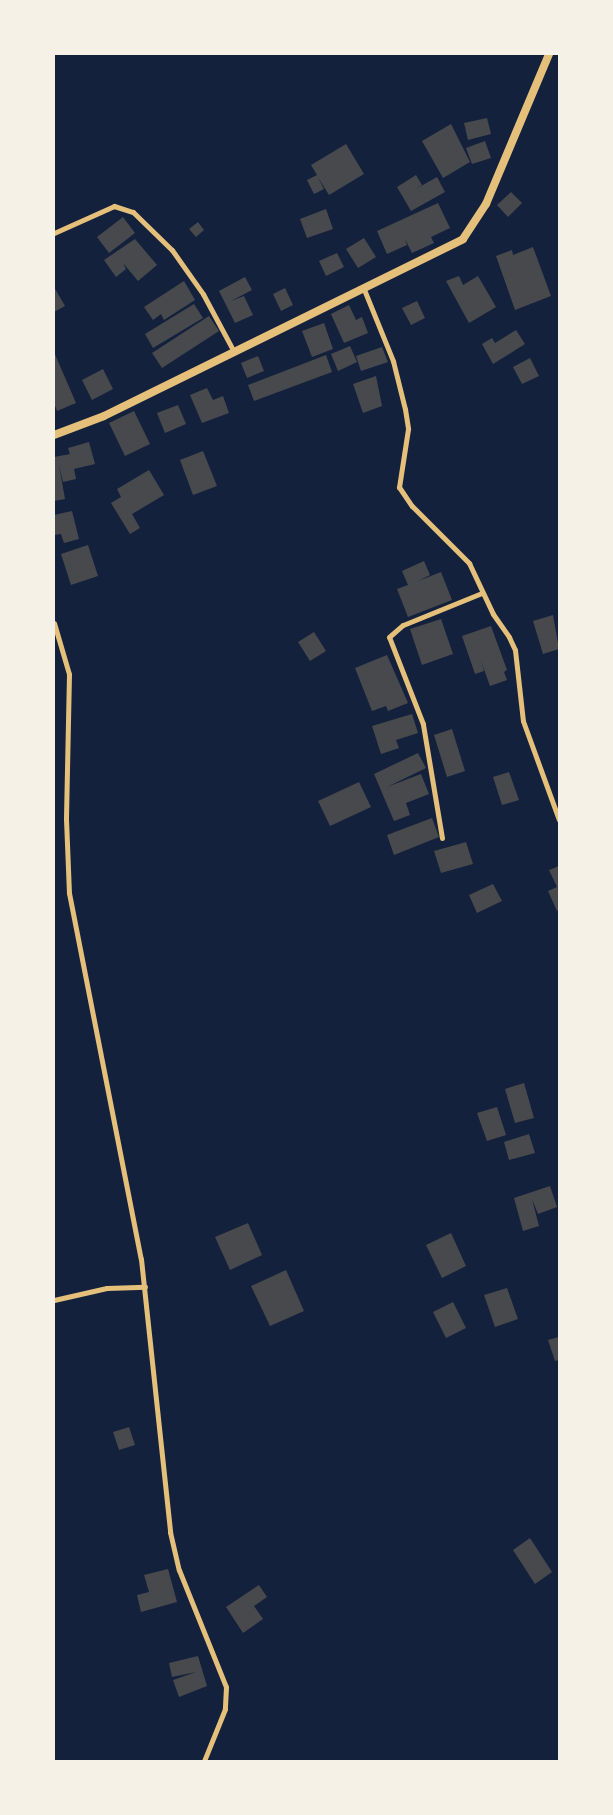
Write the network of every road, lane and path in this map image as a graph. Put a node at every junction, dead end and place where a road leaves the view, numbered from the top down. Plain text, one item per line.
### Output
1 (549, 54) edge
2 (54, 233) edge
3 (363, 287) junction
4 (233, 350) junction
5 (54, 435) edge
6 (482, 593) junction
7 (54, 623) edge
8 (559, 820) edge
9 (442, 838) dead end
10 (145, 1287) junction
11 (54, 1300) edge
12 (204, 1761) edge

1 - 3 street
2 - 4 street
3 - 4 street
3 - 6 street
4 - 5 street
6 - 8 street
6 - 9 street
7 - 10 street
10 - 11 street
10 - 12 street

